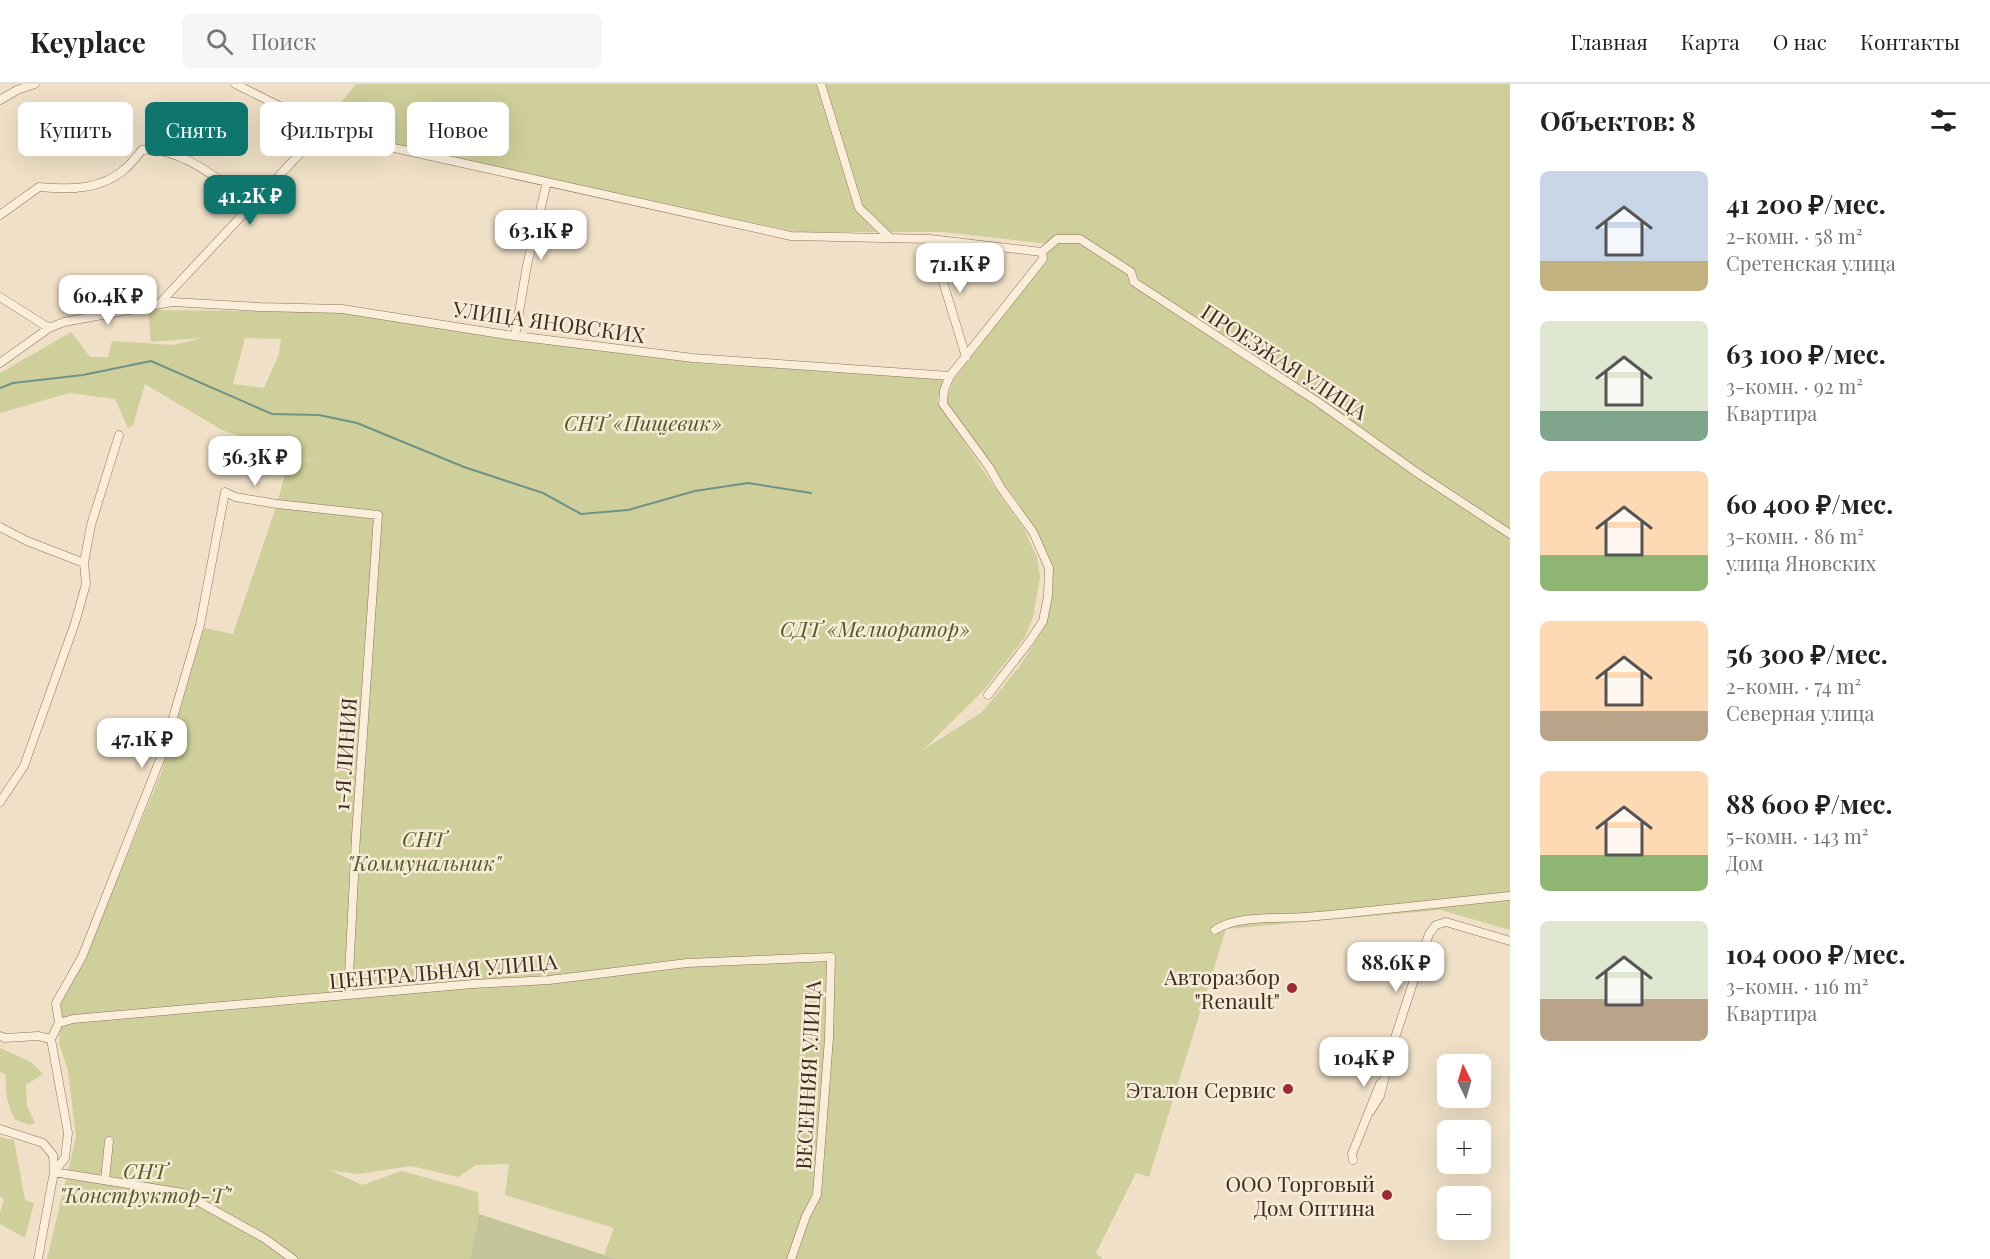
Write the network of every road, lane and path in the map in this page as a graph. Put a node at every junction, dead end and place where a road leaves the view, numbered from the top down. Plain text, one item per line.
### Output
1 (35, 84) edge
2 (235, 84) edge
3 (821, 84) edge
4 (0, 100) edge
5 (272, 102) edge
6 (395, 148) edge
7 (298, 156) edge
8 (547, 182) junction
9 (254, 204) junction
10 (0, 215) edge
11 (889, 237) junction
12 (930, 238) junction
13 (1042, 252) junction
14 (0, 297) edge
15 (160, 303) junction
16 (49, 328) junction
17 (515, 336) junction
18 (966, 357) junction
19 (0, 363) edge
20 (950, 376) junction
21 (119, 435) dead end
22 (0, 527) edge
23 (1510, 534) edge
24 (84, 563) junction
25 (988, 695) dead end
26 (0, 802) edge
27 (1510, 896) edge
28 (1215, 930) dead end
29 (1510, 941) edge
30 (831, 957) joint
31 (348, 995) junction
32 (59, 1023) junction
33 (0, 1036) edge
34 (51, 1039) junction
35 (0, 1129) edge
36 (109, 1141) dead end
37 (1353, 1160) dead end
38 (54, 1172) junction
39 (105, 1180) junction
40 (38, 1259) edge
41 (293, 1259) edge
42 (791, 1259) edge

1 - 4 street
2 - 5 street
3 - 11 street
6 - 8 street
7 - 9 street
8 - 11 street
8 - 17 street
9 - 10 street
9 - 15 street
11 - 12 street
12 - 13 street
12 - 18 street
13 - 18 street
13 - 23 street, ПРОЕЗЖАЯ УЛИЦА
14 - 16 street
15 - 16 street, УЛИЦА ЯНОВСКИХ
15 - 17 street, УЛИЦА ЯНОВСКИХ
16 - 19 street, УЛИЦА ЯНОВСКИХ
17 - 20 street, УЛИЦА ЯНОВСКИХ
18 - 20 street
20 - 25 street
21 - 24 street
22 - 24 street
24 - 26 street
27 - 28 street
29 - 37 street
30 - 31 street, ЦЕНТРАЛЬНАЯ УЛИЦА
30 - 42 street, ВЕСЕННЯЯ УЛИЦА
31 - 32 street, ЦЕНТРАЛЬНАЯ УЛИЦА
31 - 32 street, 1-Я ЛИНИЯ
32 - 34 street
33 - 34 street
34 - 38 street
35 - 38 street
36 - 39 street
38 - 39 street
38 - 40 street
39 - 41 street

